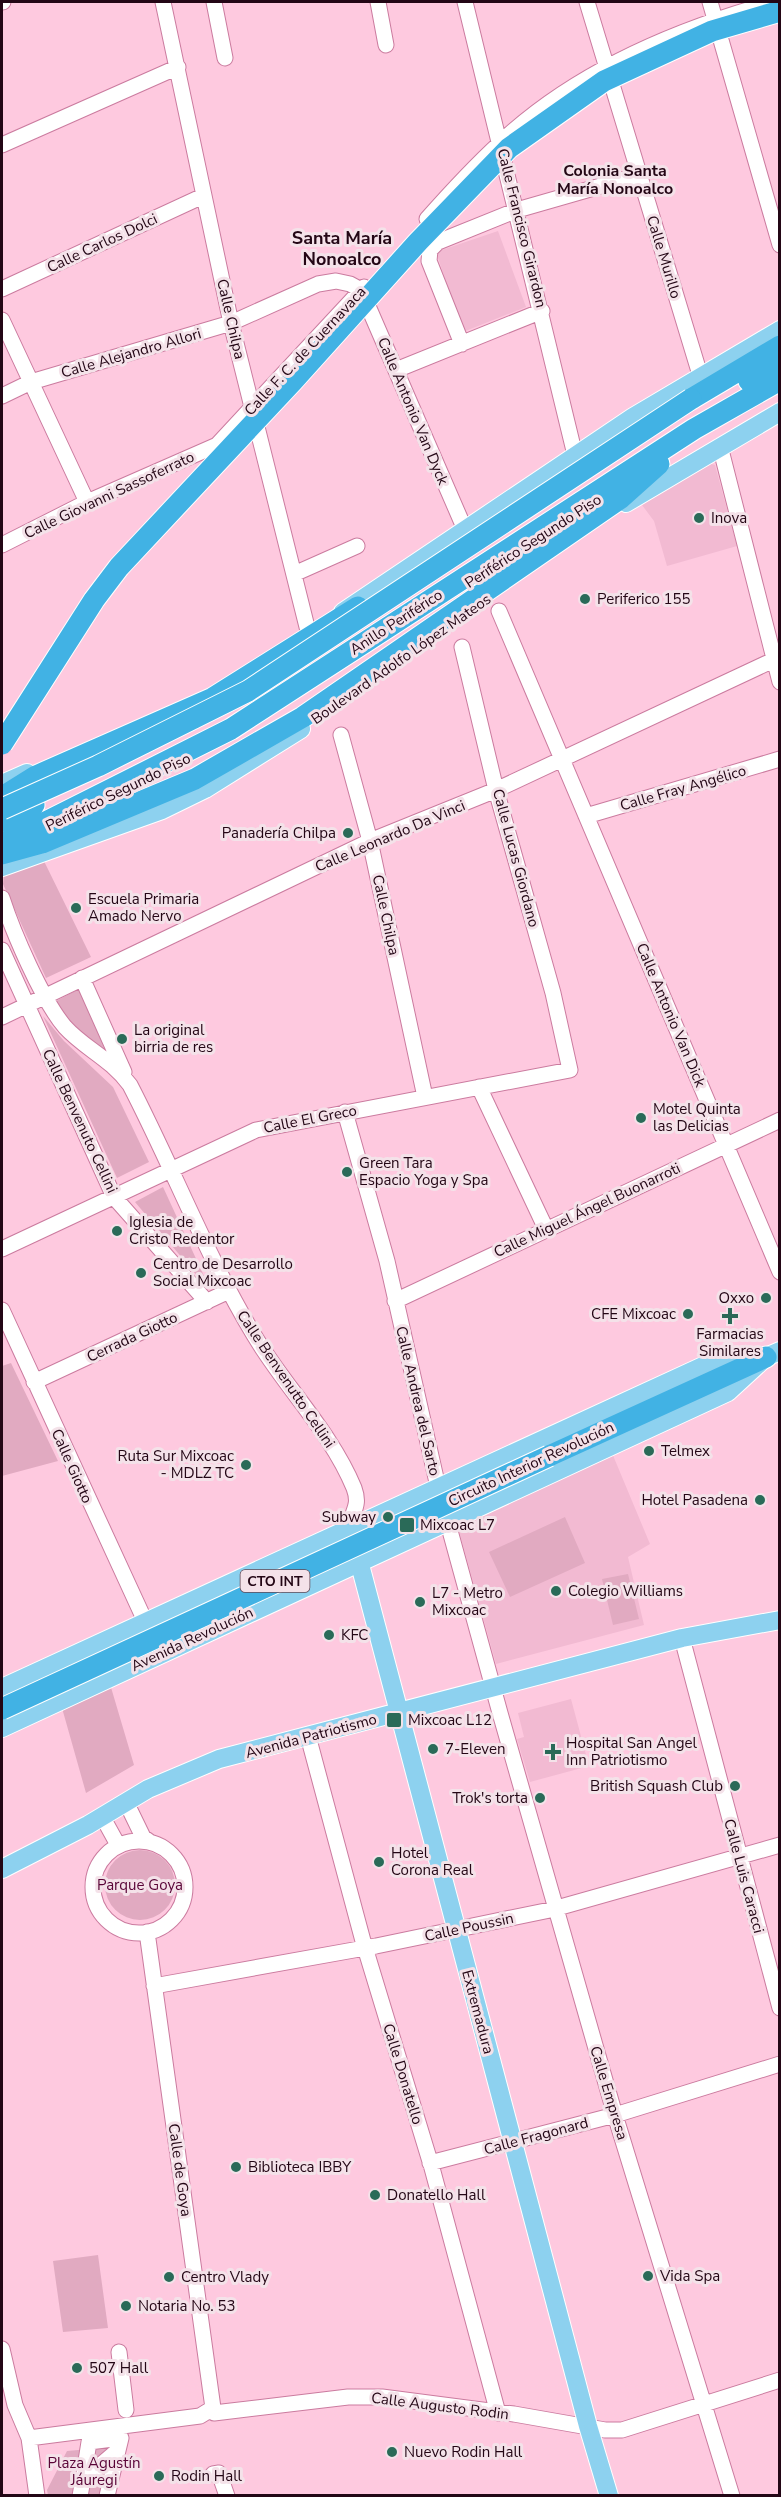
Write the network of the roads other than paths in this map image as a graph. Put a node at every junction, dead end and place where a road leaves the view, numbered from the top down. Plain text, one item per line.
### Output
1 (163, 2) edge
2 (214, 2) edge
3 (378, 2) edge
4 (465, 2) edge
5 (587, 2) edge
6 (710, 2) edge
7 (775, 2) edge
8 (780, 11) edge
9 (716, 18) junction
10 (386, 45) dead end
11 (225, 58) dead end
12 (178, 67) junction
13 (606, 68) junction
14 (501, 142) junction
15 (2, 145) edge
16 (639, 175) junction
17 (203, 196) junction
18 (517, 210) junction
19 (780, 245) edge
20 (2, 289) edge
21 (361, 290) junction
22 (542, 311) junction
23 (2, 320) edge
24 (231, 323) junction
25 (780, 330) edge
26 (462, 344) junction
27 (780, 346) edge
28 (780, 363) edge
29 (396, 370) junction
30 (701, 378) junction
31 (780, 380) edge
32 (31, 382) junction
33 (779, 387) edge
34 (2, 396) edge
35 (252, 408) junction
36 (780, 411) edge
37 (217, 445) joint
38 (720, 446) junction
39 (672, 451) junction
40 (575, 455) junction
41 (589, 480) junction
42 (87, 502) junction
43 (466, 532) junction
44 (2, 545) edge
45 (357, 546) dead end
46 (294, 574) junction
47 (499, 611) dead end
48 (309, 634) junction
49 (462, 647) dead end
50 (777, 658) edge
51 (780, 682) edge
52 (341, 735) dead end
53 (2, 744) edge
54 (561, 759) junction
55 (780, 759) edge
56 (2, 784) edge
57 (496, 790) junction
58 (2, 797) edge
59 (2, 809) edge
60 (586, 816) junction
61 (2, 821) edge
62 (370, 841) junction
63 (41, 844) junction
64 (2, 846) edge
65 (2, 854) edge
66 (2, 866) edge
67 (2, 898) edge
68 (2, 950) edge
69 (82, 978) junction
70 (45, 996) junction
71 (27, 1005) junction
72 (2, 1017) edge
73 (570, 1070) joint
74 (130, 1085) junction
75 (479, 1087) junction
76 (425, 1097) junction
77 (345, 1112) junction
78 (780, 1120) edge
79 (726, 1144) junction
80 (171, 1170) junction
81 (114, 1197) junction
82 (546, 1229) junction
83 (2, 1249) edge
84 (780, 1272) edge
85 (229, 1291) junction
86 (395, 1301) junction
87 (207, 1302) junction
88 (2, 1310) edge
89 (5, 1329) edge
90 (773, 1354) edge
91 (34, 1382) junction
92 (438, 1487) junction
93 (447, 1520) junction
94 (350, 1527) junction
95 (358, 1561) junction
96 (780, 1620) edge
97 (145, 1621) junction
98 (682, 1638) junction
99 (2, 1688) edge
100 (494, 1689) junction
101 (2, 1709) edge
102 (398, 1713) junction
103 (2, 1728) edge
104 (308, 1736) junction
105 (126, 1802) junction
106 (102, 1816) junction
107 (150, 1842) junction
108 (118, 1845) junction
109 (780, 1845) edge
110 (738, 1856) junction
111 (2, 1869) edge
112 (555, 1908) junction
113 (456, 1929) junction
114 (147, 1932) junction
115 (365, 1948) junction
116 (154, 1986) junction
117 (780, 2008) edge
118 (780, 2064) edge
119 (615, 2115) junction
120 (513, 2142) junction
121 (430, 2163) junction
122 (2, 2349) edge
123 (119, 2352) dead end
124 (780, 2380) edge
125 (706, 2404) junction
126 (213, 2408) junction
127 (126, 2410) dead end
128 (498, 2413) junction
129 (588, 2426) junction
130 (29, 2438) junction
131 (119, 2444) junction
132 (213, 2474) dead end
133 (83, 2480) junction
134 (37, 2496) edge
135 (80, 2496) edge
136 (107, 2496) edge
137 (227, 2496) edge
138 (609, 2496) edge
139 (732, 2496) edge

1 - 12 street, Calle Chilpa
2 - 11 street
3 - 10 street
4 - 14 street, Calle Francisco Girardon
5 - 13 street, Calle Murillo
6 - 9 street
7 - 9 street, Calle F. C. de Cuernavaca
8 - 53 highway, bridge
9 - 13 street, Calle F. C. de Cuernavaca
9 - 19 street
12 - 15 street
12 - 17 street, Calle Chilpa
13 - 14 street, Calle F. C. de Cuernavaca
13 - 16 street, Calle Murillo
14 - 18 street, Calle Francisco Girardon
14 - 21 street, Calle F. C. de Cuernavaca
16 - 18 street
16 - 30 street, Calle Murillo
17 - 20 street, Calle Carlos Dolci
17 - 24 street, Calle Chilpa
18 - 22 street, Calle Francisco Girardon
18 - 26 street
21 - 24 street, Calle Alejandro Allori
21 - 29 street, Calle Antonio Van Dyck
21 - 35 street, Calle F. C. de Cuernavaca
22 - 26 street
22 - 40 street, Calle Francisco Girardon
23 - 32 street
24 - 32 street, Calle Alejandro Allori
24 - 35 street, Calle Chilpa
25 - 30 main road
26 - 29 street
27 - 59 highway, Periférico Segundo Piso, bridge
28 - 41 highway, Anillo Periférico
29 - 43 street, Calle Antonio Van Dyck
30 - 40 main road
31 - 64 highway, Anillo Periférico
32 - 34 street, Calle Alejandro Allori
32 - 42 street
33 - 39 highway, Periférico Segundo Piso
35 - 37 street, Calle F. C. de Cuernavaca
35 - 46 street, Calle Chilpa
36 - 38 main road, Boulevard Adolfo López Mateos
37 - 42 street, Calle Giovanni Sassoferrato
38 - 50 street
38 - 66 main road, Boulevard Adolfo López Mateos
39 - 63 highway
39 - 64 highway, Periférico Segundo Piso
40 - 43 main road
41 - 58 highway
41 - 61 highway, Anillo Periférico
42 - 44 street, Calle Giovanni Sassoferrato
43 - 48 main road
45 - 46 street
46 - 48 street, Calle Chilpa
47 - 54 street
48 - 56 main road
49 - 57 street, Calle Lucas Giordano
50 - 51 street
50 - 54 street, Calle Leonardo Da Vinci
52 - 62 street, Calle Chilpa
54 - 57 street, Calle Leonardo Da Vinci
54 - 60 street, Calle Antonio Van Dick
55 - 60 street, Calle Fray Angélico
57 - 62 street, Calle Leonardo Da Vinci
57 - 73 street, Calle Lucas Giordano
60 - 79 street, Calle Antonio Van Dick
62 - 69 street, Calle Leonardo Da Vinci
62 - 76 street, Calle Chilpa
63 - 65 highway
63 - 66 highway
67 - 70 street, Calle Benvenutto Cellini
68 - 71 street, Calle Benvenuto Cellini
69 - 70 street, Calle Leonardo Da Vinci
69 - 74 street
70 - 71 street, Calle Leonardo Da Vinci
70 - 74 street, Calle Benvenutto Cellini
71 - 72 street, Calle Leonardo Da Vinci
71 - 81 street, Calle Benvenuto Cellini
73 - 75 street, Calle El Greco
74 - 80 street, Calle Benvenutto Cellini
75 - 76 street, Calle El Greco
75 - 82 street
76 - 77 street, Calle El Greco
77 - 80 street, Calle El Greco
77 - 86 street, Calle Andrea del Sarto
78 - 79 street, Calle Miguel Ángel Buonarroti
79 - 82 street, Calle Miguel Ángel Buonarroti
79 - 84 street, Calle Antonio Van Dick
80 - 81 street, Calle El Greco
80 - 85 street, Calle Benvenutto Cellini
81 - 83 street, Calle El Greco
81 - 87 street, Calle Benvenuto Cellini
82 - 86 street, Calle Miguel Ángel Buonarroti
85 - 87 street, Cerrada Giotto
85 - 94 street, Calle Benvenutto Cellini
86 - 92 street, Calle Andrea del Sarto
87 - 91 street, Cerrada Giotto
88 - 89 street, Calle Giotto
89 - 91 street, Calle Giotto
90 - 92 main road, CTO INT
90 - 93 main road, Avenida Revolución / CTO INT
90 - 101 highway, Circuito Interior Revolución / CTO INT, bridge
91 - 97 street, Calle Giotto
92 - 93 street, Calle Andrea del Sarto
92 - 94 main road, CTO INT
93 - 95 main road, Avenida Revolución / CTO INT
93 - 100 street, Calle Andrea del Sarto
94 - 95 main road, Extremadura
94 - 97 main road, CTO INT
95 - 102 main road, Extremadura
95 - 103 main road, Avenida Revolución / CTO INT
96 - 98 main road, Avenida Patriotismo
97 - 99 main road, CTO INT
98 - 100 main road, Avenida Patriotismo
98 - 110 street, Calle Luis Caracci
100 - 102 main road, Avenida Patriotismo
100 - 112 street, Calle Empresa
102 - 104 main road, Avenida Patriotismo
102 - 113 main road, Extremadura
104 - 105 main road, Avenida Patriotismo
104 - 115 street, Calle Donatello
105 - 106 main road, Avenida Patriotismo
105 - 107 street
106 - 108 street
106 - 111 main road, Avenida Patriotismo
107 - 108 street
107 - 114 street
108 - 114 street
109 - 110 street, Calle Poussin
110 - 112 street, Calle Poussin
110 - 117 street, Calle Luis Caracci
112 - 113 street, Calle Poussin
112 - 119 street, Calle Empresa
113 - 115 street, Calle Poussin
113 - 120 main road, Extremadura
114 - 116 street, Calle de Goya
115 - 116 street, Calle Poussin
115 - 121 street, Calle Donatello
116 - 126 street, Calle de Goya
118 - 119 street, Calle Fragonard
119 - 120 street, Calle Fragonard
119 - 125 street, Calle Empresa
120 - 121 street, Calle Fragonard
120 - 129 main road, Extremadura
121 - 128 street, Calle Donatello
122 - 130 street
123 - 127 street
124 - 125 street, Calle Augusto Rodin
125 - 129 street, Calle Augusto Rodin
125 - 139 street, Calle Empresa
126 - 128 street, Calle Augusto Rodin
126 - 130 street, Calle Augusto Rodin
128 - 129 street, Calle Augusto Rodin
129 - 138 main road, Extremadura
130 - 134 street
131 - 133 street
131 - 133 street
131 - 136 street
132 - 137 street
133 - 135 street

